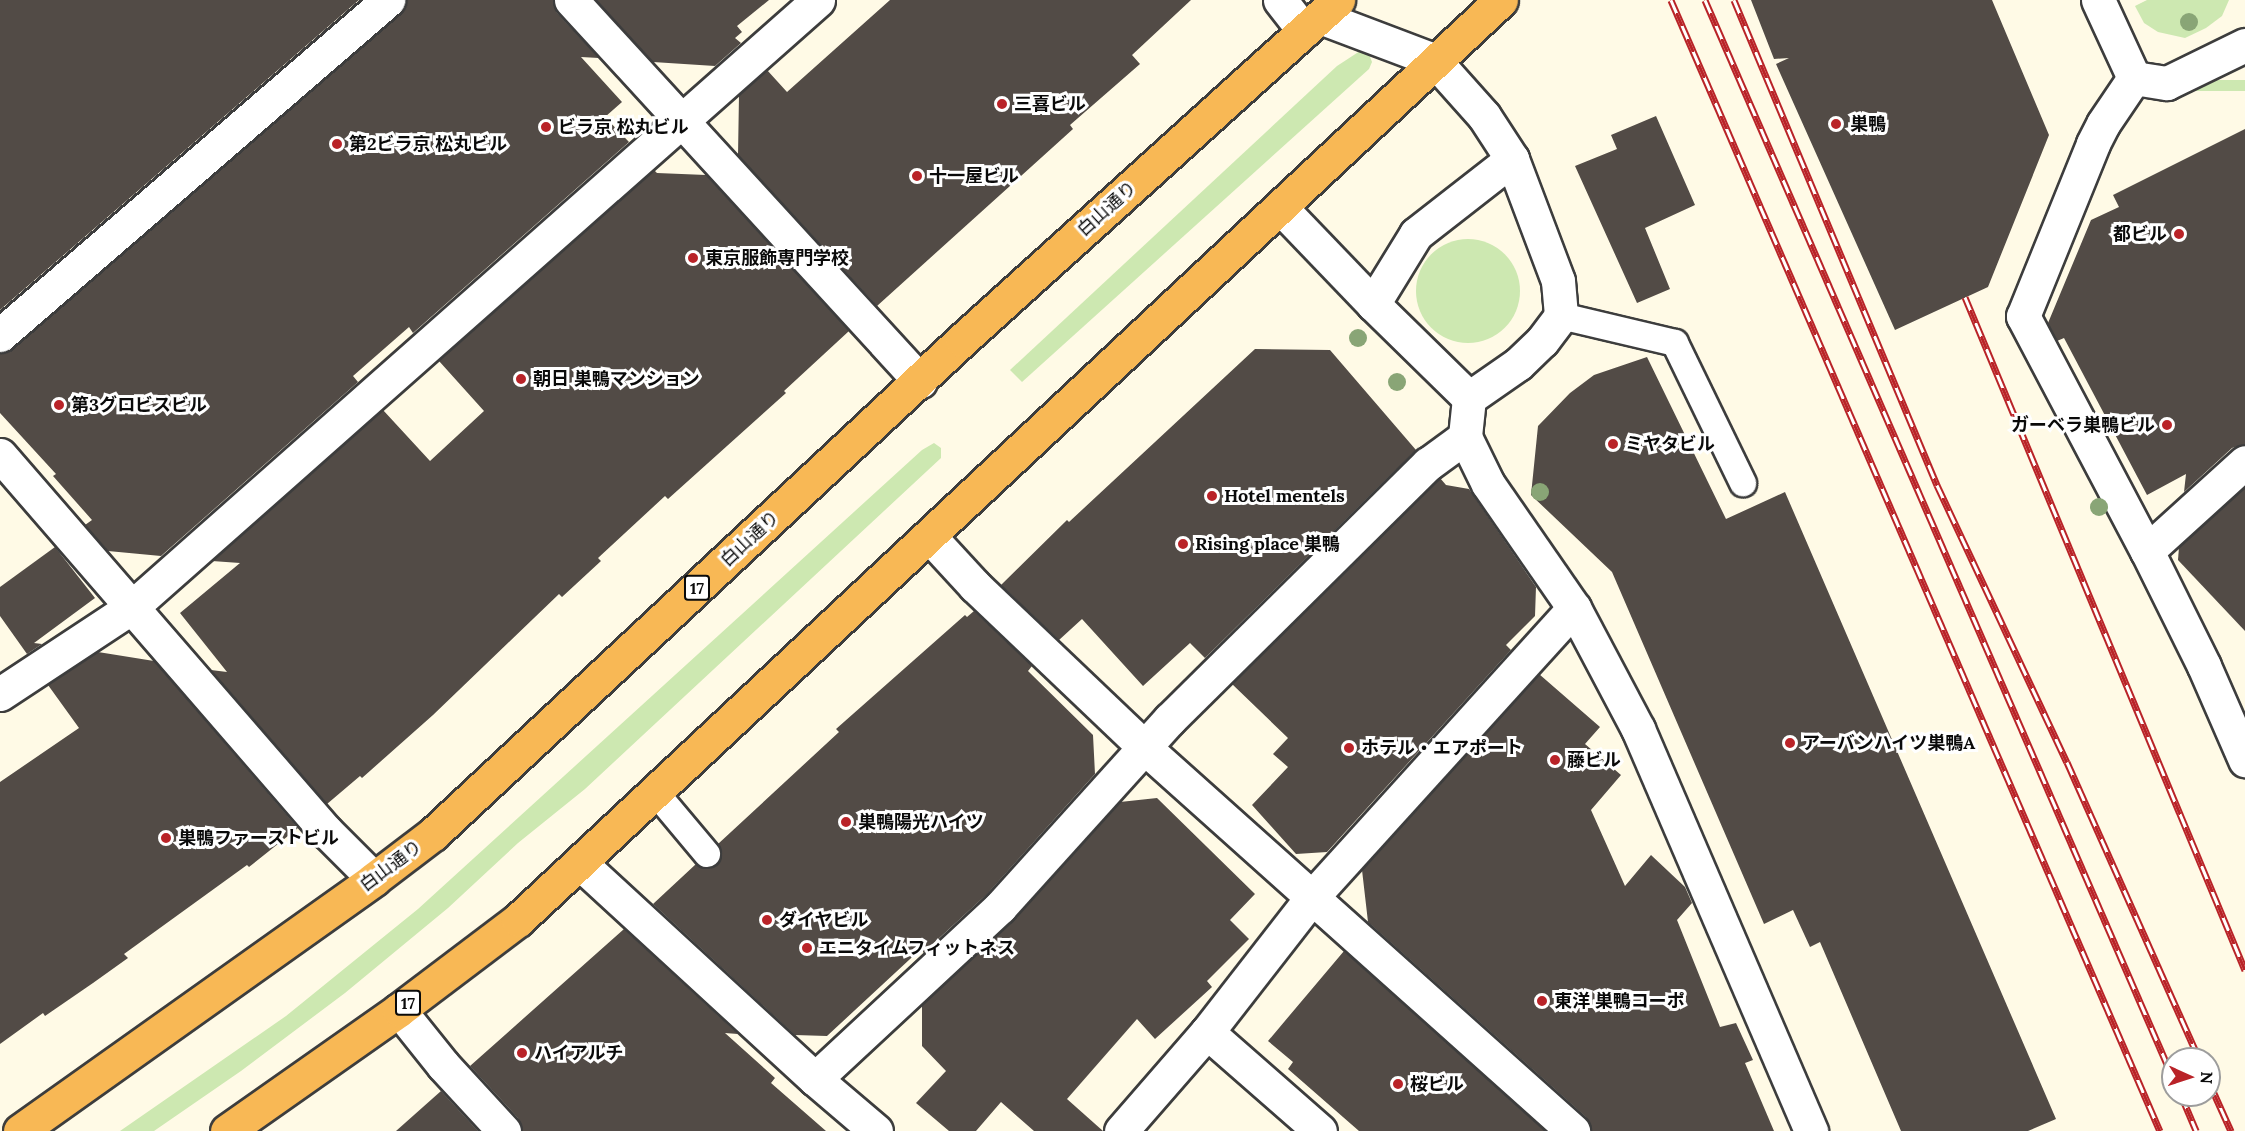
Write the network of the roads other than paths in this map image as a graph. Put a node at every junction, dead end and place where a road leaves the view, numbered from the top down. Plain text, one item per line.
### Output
1 (388, 0) edge
2 (571, 0) edge
3 (818, 0) edge
4 (1280, 0) edge
5 (1501, 0) edge
6 (2098, 0) edge
7 (1321, 16) edge
8 (2245, 45) edge
9 (1434, 60) junction
10 (2134, 78) junction
11 (680, 122) junction
12 (1512, 159) junction
13 (1281, 208) junction
14 (1373, 304) junction
15 (1562, 315) junction
16 (0, 335) edge
17 (920, 381) junction
18 (1469, 398) junction
19 (1465, 436) junction
20 (2245, 462) edge
21 (4, 466) edge
22 (1743, 483) dead end
23 (929, 536) junction
24 (2147, 551) junction
25 (132, 607) junction
26 (1574, 608) junction
27 (0, 694) edge
28 (1144, 747) junction
29 (2245, 760) edge
30 (656, 792) junction
31 (707, 854) dead end
32 (580, 863) junction
33 (374, 879) junction
34 (1312, 897) junction
35 (399, 1010) junction
36 (1207, 1032) junction
37 (815, 1079) junction
38 (20, 1131) edge
39 (227, 1131) edge
40 (504, 1131) edge
41 (876, 1131) edge
42 (1121, 1131) edge
43 (1320, 1131) edge
44 (1573, 1131) edge
45 (1811, 1131) edge

1 - 16 street
2 - 11 street
3 - 11 street
4 - 7 street
5 - 9 highway, 17
6 - 10 street
7 - 9 street
7 - 17 highway, 白山通り / 17
8 - 10 street
9 - 12 street
9 - 13 highway, 17
10 - 24 street
11 - 17 street
11 - 25 street
12 - 14 street
12 - 15 street
13 - 14 street
13 - 23 highway, 17
14 - 18 street
15 - 18 street
15 - 22 lane
17 - 33 highway, 白山通り / 17
18 - 19 street
19 - 26 street
19 - 28 street
20 - 24 street
21 - 25 street
23 - 28 street
23 - 30 highway, 17
24 - 29 street
25 - 27 street
25 - 33 street
26 - 34 street
26 - 45 street
28 - 34 street
28 - 37 street
30 - 31 lane
30 - 32 highway, 17
32 - 35 highway, 17
32 - 37 street
33 - 38 highway, 白山通り / 17
34 - 36 street
34 - 44 street
35 - 39 highway, 17
35 - 40 street
36 - 42 street
36 - 43 street
37 - 41 street

